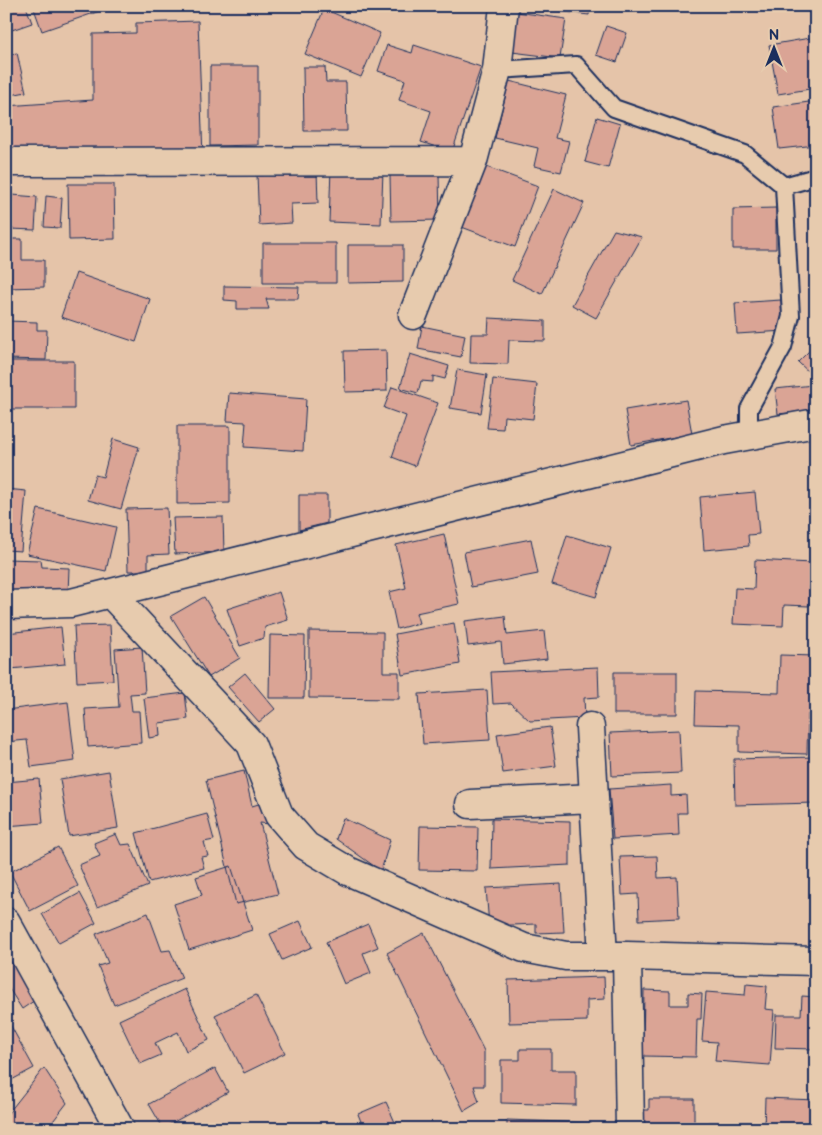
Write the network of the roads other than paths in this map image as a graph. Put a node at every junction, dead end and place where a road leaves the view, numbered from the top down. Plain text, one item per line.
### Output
1 (504, 6) edge
2 (497, 70) junction
3 (473, 160) junction
4 (6, 162) edge
5 (816, 177) edge
6 (784, 186) junction
7 (413, 315) dead end
8 (816, 423) edge
9 (749, 436) junction
10 (111, 594) junction
11 (6, 605) edge
12 (590, 727) dead end
13 (593, 798) junction
14 (470, 804) dead end
15 (6, 922) edge
16 (615, 956) junction
17 (816, 961) edge
18 (120, 1129) edge
19 (630, 1129) edge

1 - 2 street
2 - 3 street
2 - 6 lane
3 - 4 street
3 - 7 street
5 - 6 lane
6 - 9 lane
8 - 9 street
9 - 10 street
10 - 11 street
10 - 16 street
12 - 13 street
13 - 14 street
13 - 16 street
15 - 18 street
16 - 17 street
16 - 19 street

